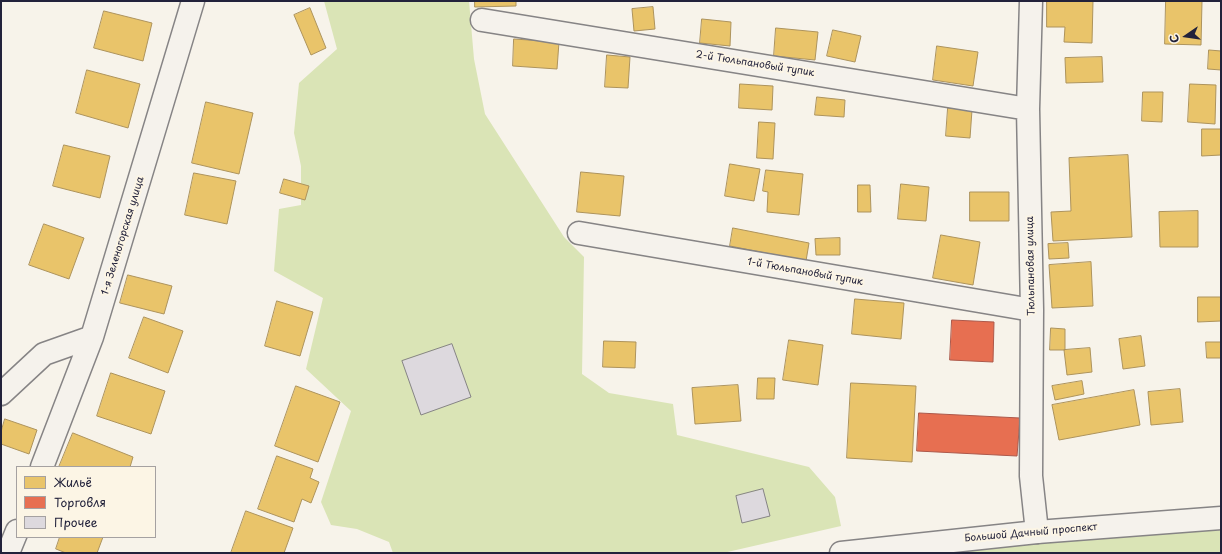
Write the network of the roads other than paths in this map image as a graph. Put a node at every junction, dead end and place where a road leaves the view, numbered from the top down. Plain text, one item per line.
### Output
1 (193, 1) edge
2 (1031, 1) edge
3 (482, 20) dead end
4 (1028, 109) junction
5 (578, 233) dead end
6 (1032, 310) junction
7 (92, 337) junction
8 (1, 394) edge
9 (42, 466) edge
10 (1221, 518) edge
11 (1037, 532) junction
12 (16, 533) edge
13 (8, 553) edge
14 (841, 553) edge

1 - 7 street, 1-я Зеленогорская улица
2 - 4 street, Тюльпановая улица
3 - 4 street, 2-й Тюльпановый тупик
4 - 6 street, Тюльпановая улица
5 - 6 street, 1-й Тюльпановый тупик
6 - 11 street, Тюльпановая улица
7 - 8 street
7 - 9 street, 1-я Зеленогорская улица
10 - 11 street, Большой Дачный проспект
11 - 14 street, Большой Дачный проспект
12 - 13 street

